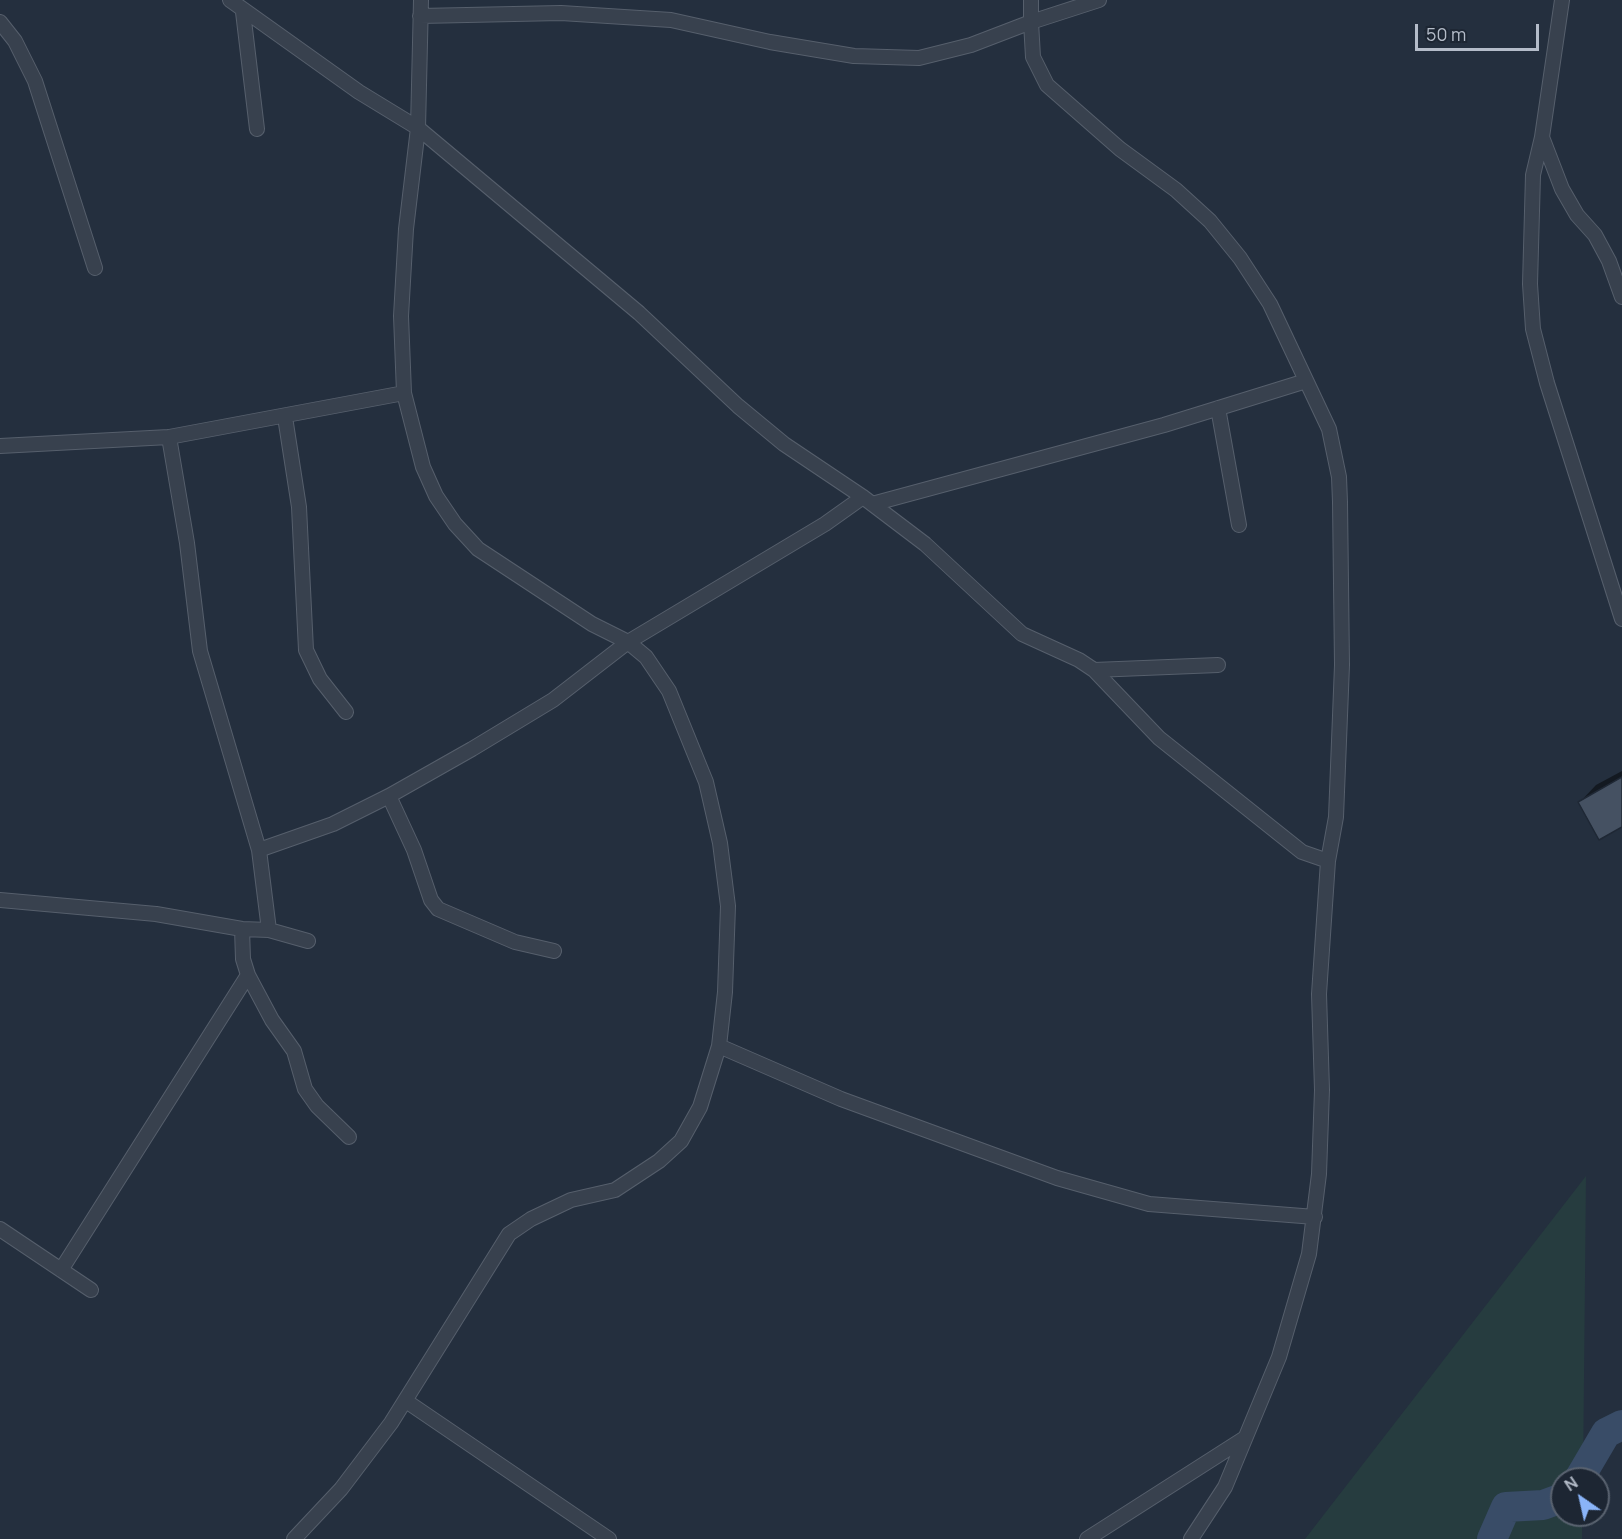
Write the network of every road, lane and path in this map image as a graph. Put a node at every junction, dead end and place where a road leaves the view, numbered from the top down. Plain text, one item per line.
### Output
1 (230, 0) edge
2 (421, 0) edge
3 (1031, 0) edge
4 (1099, 0) edge
5 (1562, 0) edge
6 (243, 12) junction
7 (420, 16) junction
8 (0, 22) edge
9 (1031, 22) junction
10 (418, 128) junction
11 (257, 129) dead end
12 (1542, 137) junction
13 (95, 268) dead end
14 (1622, 297) edge
15 (1306, 381) junction
16 (404, 393) junction
17 (1218, 408) junction
18 (285, 417) junction
19 (169, 437) junction
20 (0, 446) edge
21 (867, 500) junction
22 (1239, 525) dead end
23 (1622, 619) edge
24 (628, 642) junction
25 (1218, 665) dead end
26 (1094, 670) junction
27 (346, 712) dead end
28 (389, 796) junction
29 (259, 850) junction
30 (1328, 861) junction
31 (0, 900) edge
32 (242, 929) junction
33 (269, 930) junction
34 (308, 941) dead end
35 (554, 951) dead end
36 (248, 975) junction
37 (719, 1046) junction
38 (349, 1137) dead end
39 (1314, 1217) junction
40 (0, 1228) edge
41 (62, 1270) junction
42 (90, 1290) dead end
43 (406, 1401) junction
44 (1245, 1438) junction
45 (294, 1539) edge
46 (609, 1539) edge
47 (1087, 1539) edge
48 (1191, 1539) edge

1 - 6 street
2 - 7 street
3 - 9 street
4 - 9 street
5 - 12 street
6 - 10 street
6 - 11 street
7 - 9 street
7 - 10 street
8 - 13 street
9 - 15 street
10 - 16 street
10 - 21 street
12 - 14 street
12 - 23 street
15 - 17 street
15 - 30 street
16 - 18 street
16 - 24 street
17 - 21 street
17 - 22 street
18 - 19 street
18 - 27 street
19 - 20 street
19 - 29 street
21 - 24 street
21 - 26 street
24 - 28 street
24 - 37 street
25 - 26 street
26 - 30 street
28 - 29 street
28 - 35 street
29 - 33 street
30 - 39 street
31 - 32 street
32 - 33 street
32 - 36 street
33 - 34 street
36 - 38 street
36 - 41 street
37 - 39 street
37 - 43 street
39 - 44 street
40 - 41 street
41 - 42 street
43 - 45 street
43 - 46 street
44 - 47 street
44 - 48 street

